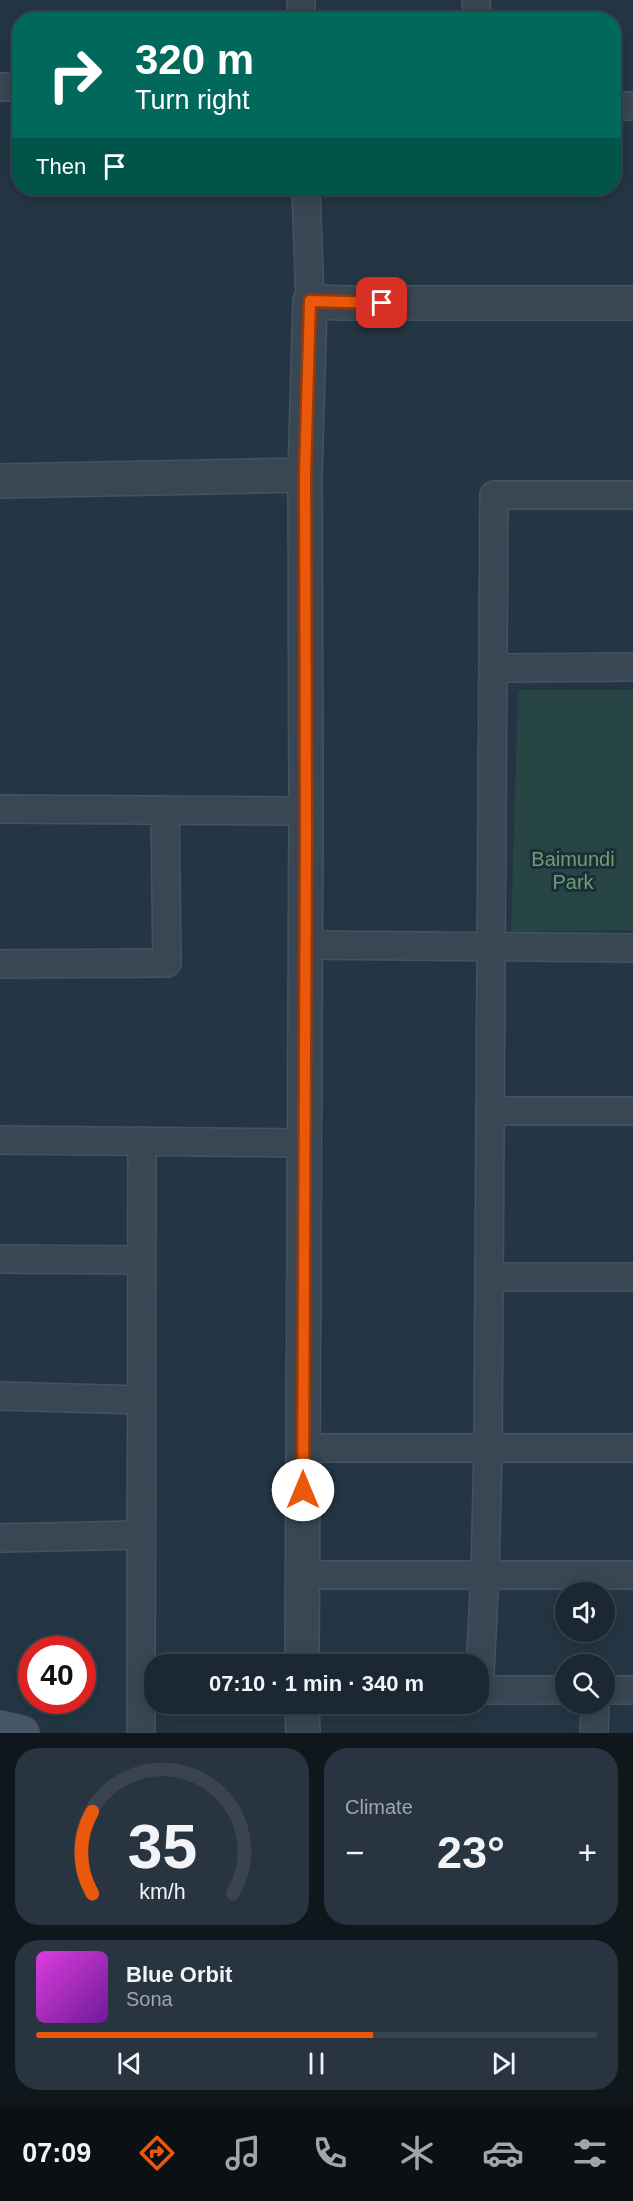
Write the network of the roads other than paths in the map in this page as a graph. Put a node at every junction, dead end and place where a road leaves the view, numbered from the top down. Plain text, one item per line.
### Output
1 (306, 195) edge
2 (310, 301) junction
3 (633, 303) edge
4 (305, 475) junction
5 (0, 481) edge
6 (633, 495) edge
7 (633, 667) edge
8 (493, 668) junction
9 (0, 809) edge
10 (165, 810) junction
11 (306, 811) junction
12 (306, 945) junction
13 (491, 947) junction
14 (633, 948) edge
15 (0, 964) edge
16 (490, 1111) junction
17 (633, 1111) edge
18 (0, 1140) edge
19 (142, 1141) junction
20 (305, 1143) junction
21 (0, 1259) edge
22 (141, 1260) junction
23 (489, 1277) junction
24 (633, 1277) edge
25 (0, 1396) edge
26 (141, 1400) junction
27 (303, 1448) junction
28 (488, 1448) junction
29 (633, 1448) edge
30 (141, 1534) junction
31 (0, 1539) edge
32 (303, 1575) junction
33 (485, 1575) junction
34 (633, 1575) edge
35 (302, 1654) edge
36 (481, 1654) edge
37 (489, 1690) edge
38 (555, 1690) edge
39 (615, 1690) edge
40 (633, 1690) edge
41 (302, 1714) edge
42 (595, 1714) edge
43 (0, 1728) edge
44 (22, 1733) edge
45 (141, 1733) edge
46 (303, 1733) edge
47 (594, 1733) edge

1 - 2 street
2 - 3 street
2 - 4 street
4 - 5 street
4 - 11 street
6 - 8 street
7 - 8 street
8 - 13 street
9 - 10 street
10 - 11 street
10 - 15 street
11 - 12 street
12 - 13 street
12 - 20 street
13 - 14 street
13 - 16 street
16 - 17 street
16 - 23 street
18 - 19 street
19 - 20 street
19 - 22 street
20 - 27 street
21 - 22 street
22 - 26 street
23 - 24 street
23 - 28 street
25 - 26 street
26 - 30 street
27 - 28 street
27 - 32 street
28 - 29 street
28 - 33 street
30 - 31 street
30 - 45 street
32 - 33 street
32 - 35 street
33 - 34 street
33 - 36 street
37 - 38 street
39 - 40 street
41 - 46 street
42 - 47 street
43 - 44 main road

